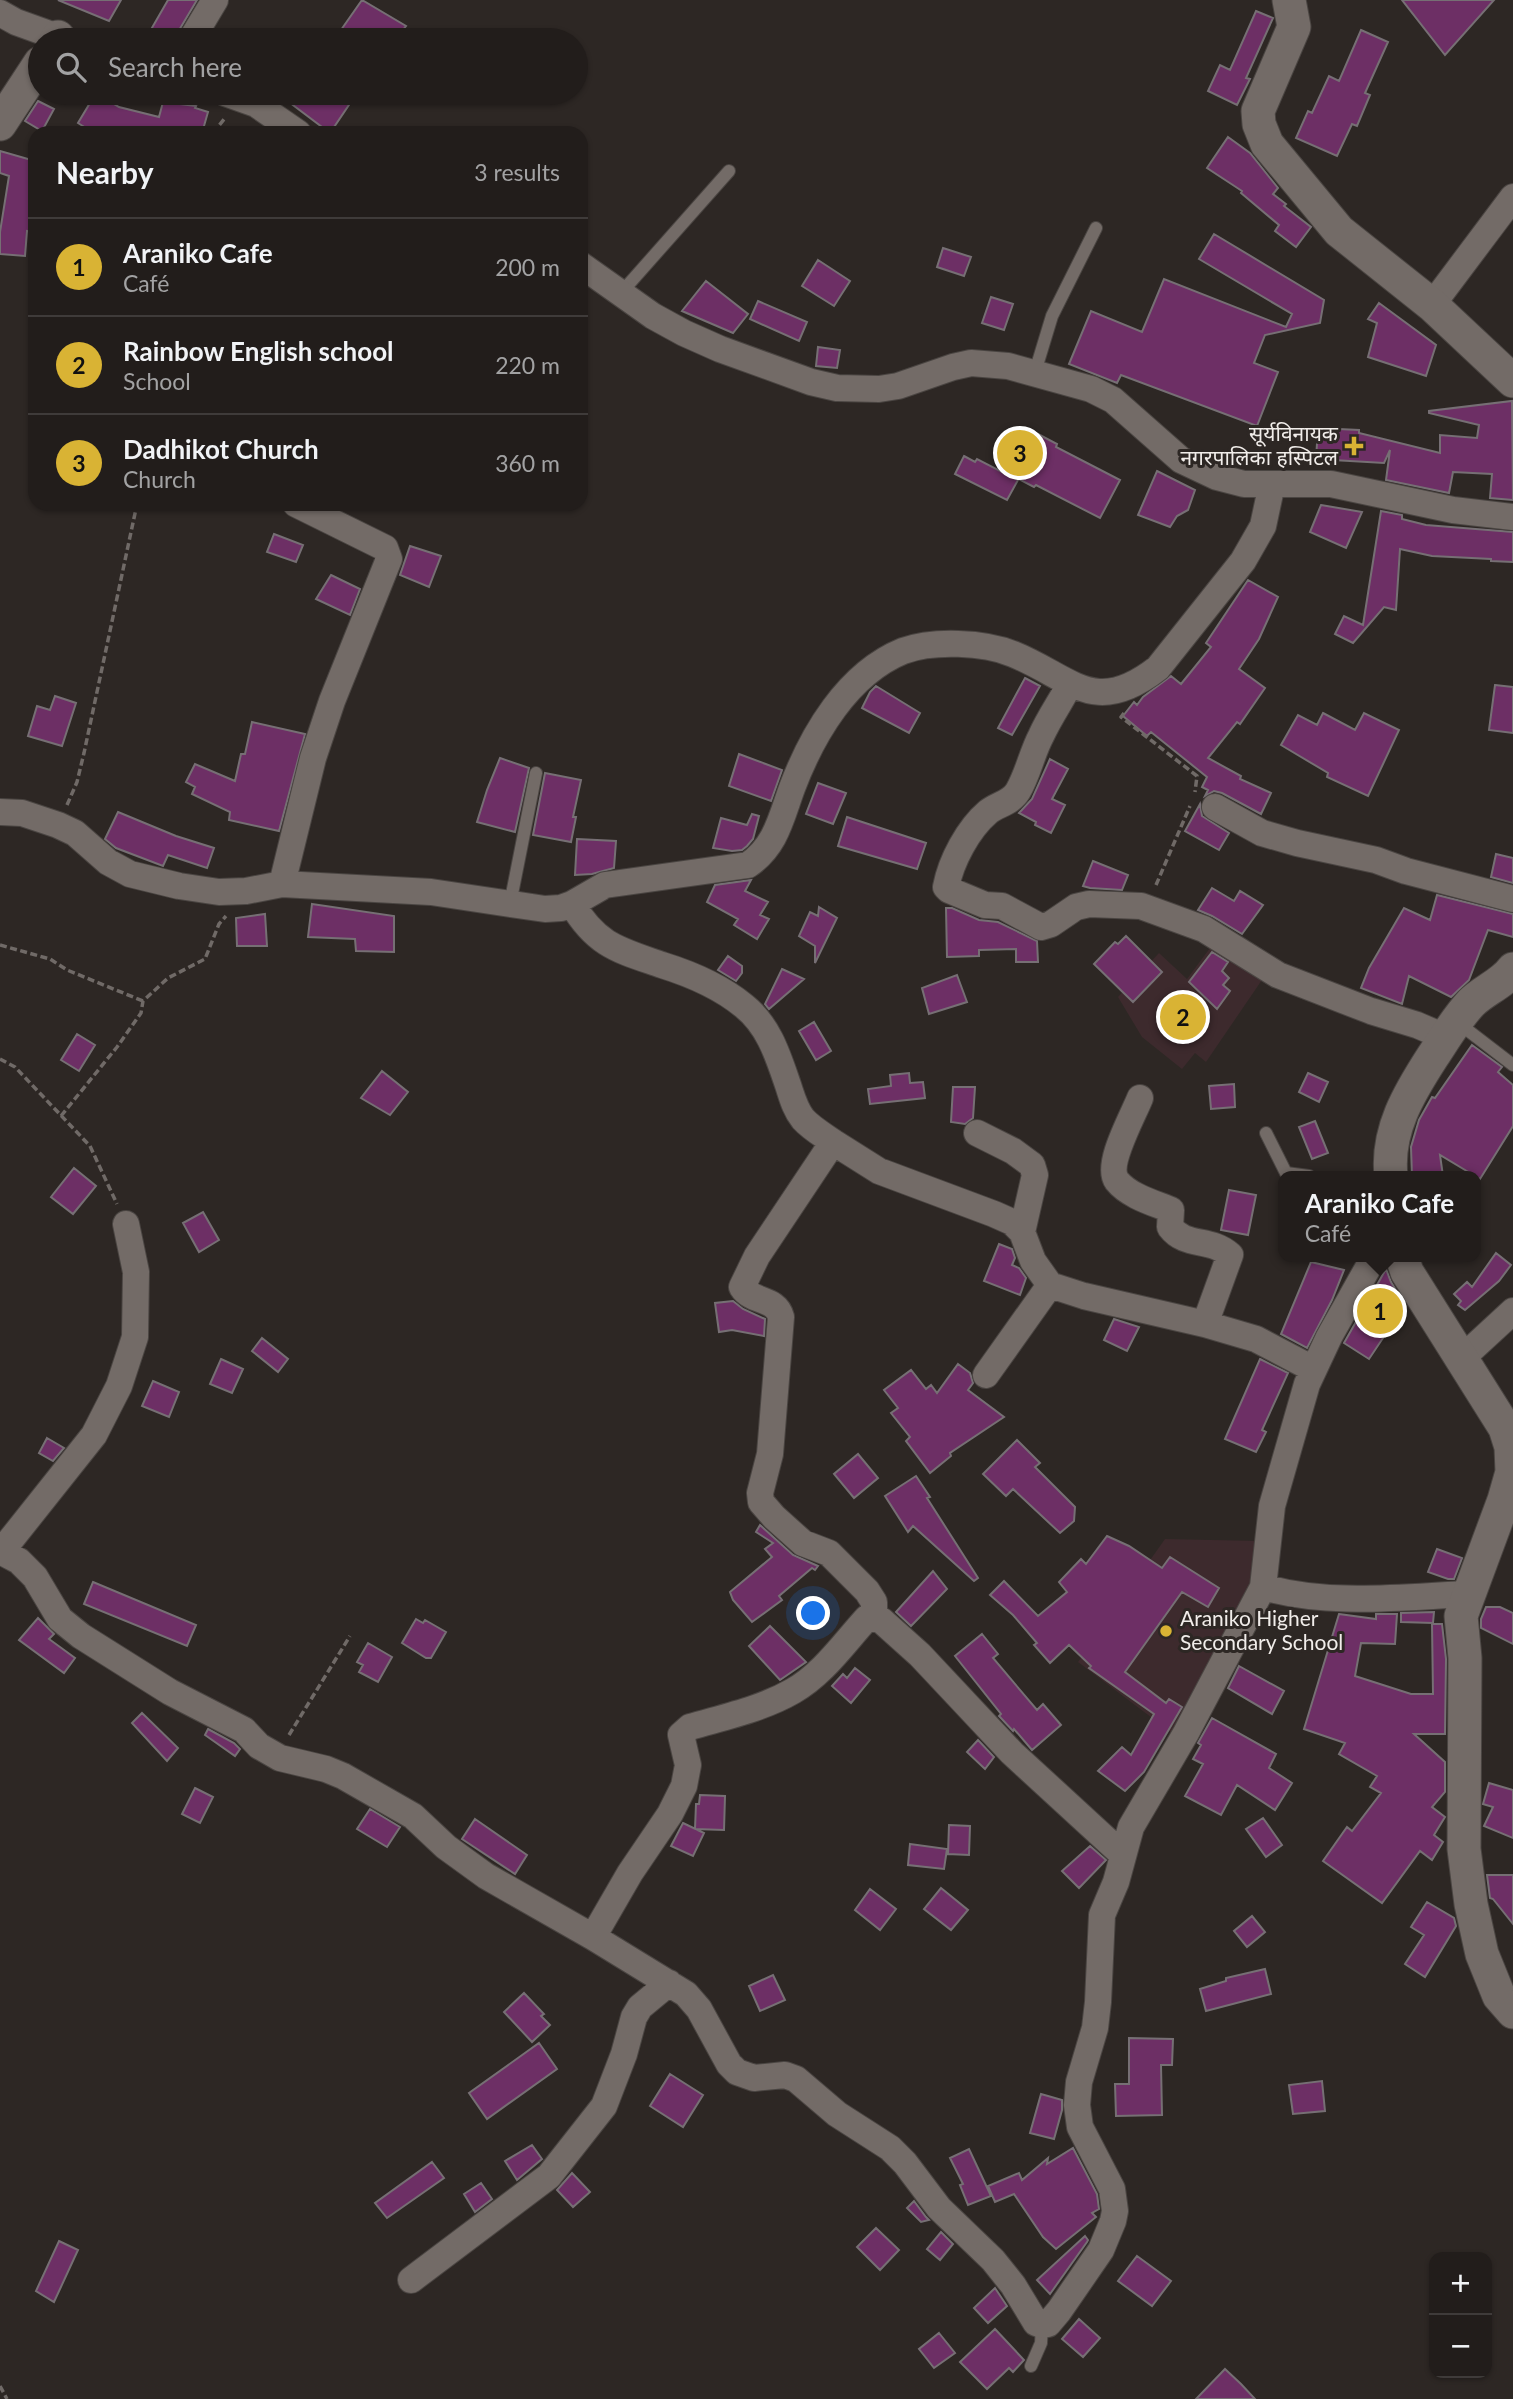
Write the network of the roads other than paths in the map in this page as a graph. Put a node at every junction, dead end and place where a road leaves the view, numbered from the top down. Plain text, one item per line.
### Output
1 (215, 0) edge
2 (1289, 0) edge
3 (0, 13) edge
4 (198, 28) edge
5 (28, 29) edge
6 (28, 84) edge
7 (257, 105) edge
8 (0, 124) edge
9 (288, 126) edge
10 (730, 172) dead end
11 (1513, 197) edge
12 (1096, 229) dead end
13 (588, 270) edge
14 (620, 295) junction
15 (1432, 305) junction
16 (1035, 372) junction
17 (1513, 381) edge
18 (1272, 484) junction
19 (310, 511) edge
20 (1513, 517) edge
21 (1070, 684) junction
22 (536, 773) dead end
23 (1215, 807) dead end
24 (0, 812) edge
25 (282, 884) junction
26 (1513, 899) edge
27 (510, 904) junction
28 (572, 904) junction
29 (1513, 969) edge
30 (1451, 1030) junction
31 (1513, 1065) edge
32 (1140, 1098) dead end
33 (977, 1132) dead end
34 (1266, 1133) dead end
35 (833, 1142) junction
36 (1285, 1171) edge
37 (1391, 1171) edge
38 (126, 1224) road end
39 (1022, 1231) junction
40 (1371, 1262) edge
41 (1404, 1262) edge
42 (1050, 1285) junction
43 (1513, 1311) edge
44 (1205, 1324) junction
45 (1461, 1359) junction
46 (1313, 1368) junction
47 (986, 1375) dead end
48 (1509, 1427) edge
49 (1, 1551) edge
50 (1263, 1587) junction
51 (1468, 1594) junction
52 (874, 1618) junction
53 (1123, 1855) junction
54 (593, 1937) junction
55 (669, 1983) junction
56 (1513, 2012) edge
57 (411, 2280) dead end
58 (1042, 2325) junction
59 (1031, 2366) dead end

1 - 4 street
2 - 15 street
3 - 5 street
6 - 8 street
7 - 9 street
10 - 14 lane
11 - 15 street
12 - 16 lane
13 - 14 street
14 - 16 street
15 - 17 street
16 - 18 street
18 - 20 street
18 - 21 street
19 - 25 street
21 - 28 street
21 - 30 street
22 - 27 lane
23 - 26 street
24 - 25 street
25 - 27 street
27 - 28 street
28 - 35 street
29 - 30 street
30 - 31 lane
30 - 37 street
32 - 44 street
33 - 39 street
34 - 36 lane
35 - 39 street
35 - 52 street
38 - 49 street
39 - 42 street
40 - 46 street
41 - 45 street
42 - 44 street
42 - 47 street
43 - 45 street
44 - 46 street
45 - 48 street
46 - 50 street
48 - 51 street
49 - 54 street
50 - 51 street
50 - 53 street
51 - 56 street
52 - 53 street
52 - 54 street
53 - 58 street
54 - 55 street
55 - 57 street
55 - 58 street
58 - 59 lane

